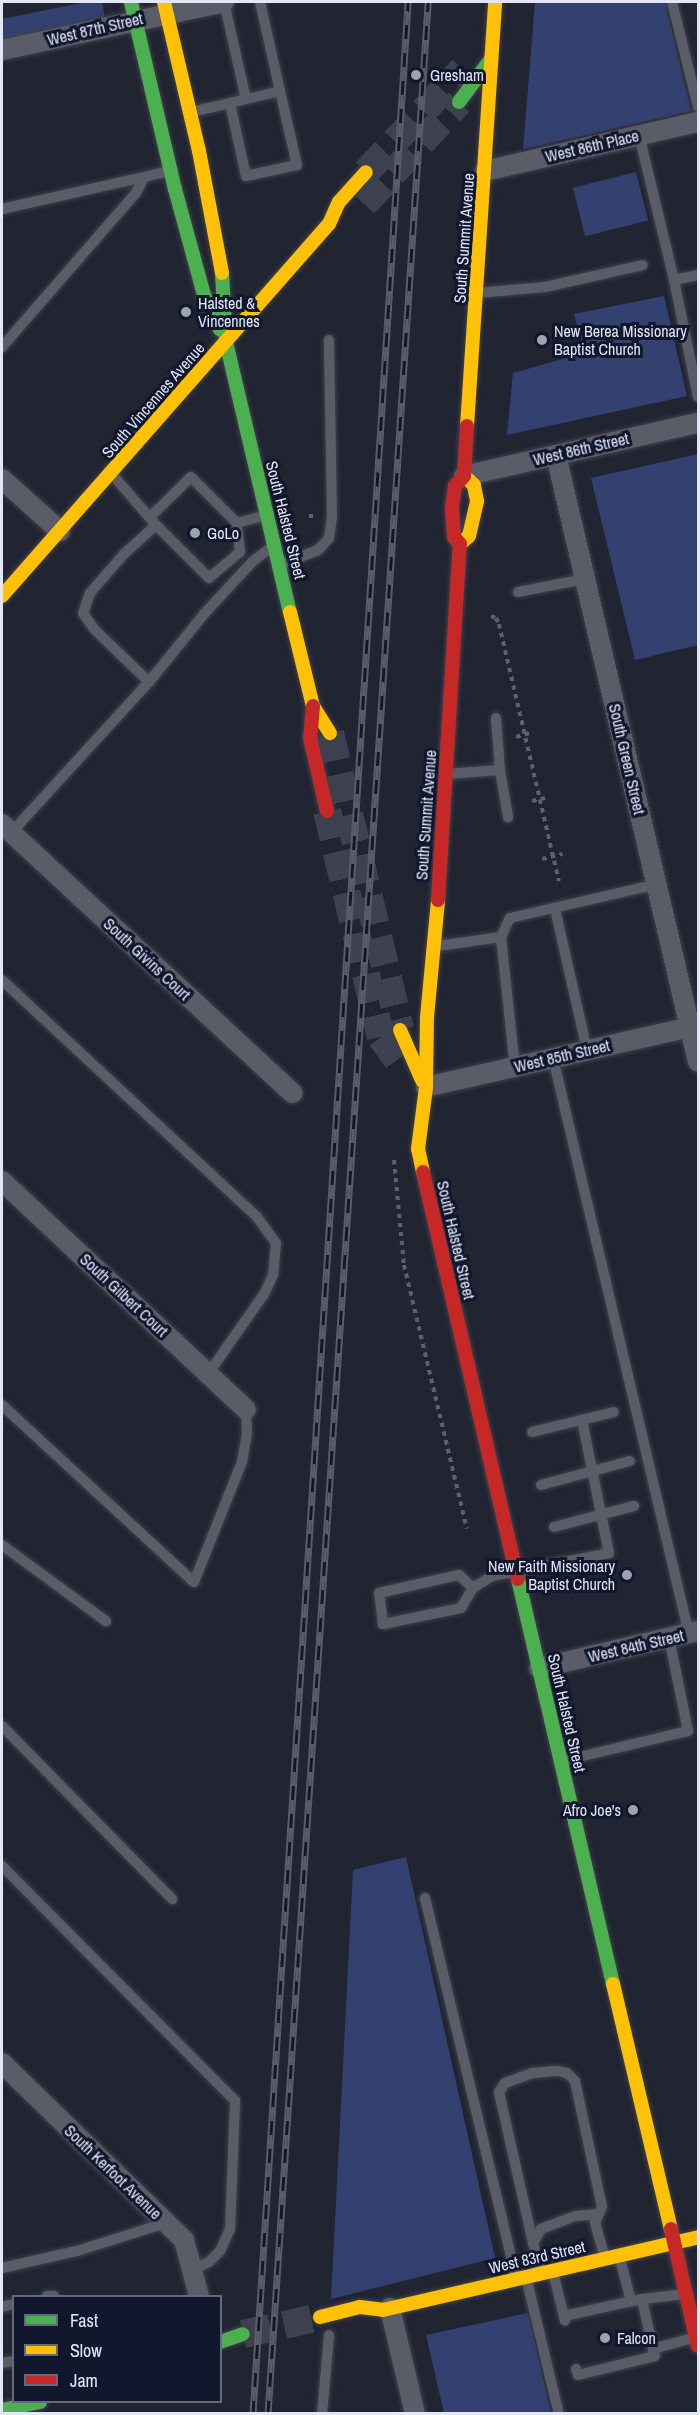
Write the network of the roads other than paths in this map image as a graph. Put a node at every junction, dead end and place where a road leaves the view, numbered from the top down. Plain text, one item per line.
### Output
1 (224, 2) edge
2 (260, 2) edge
3 (495, 2) edge
4 (672, 2) edge
5 (165, 7) edge
6 (134, 11) edge
7 (2, 50) edge
8 (491, 59) junction
9 (463, 69) tunnel mouth
10 (280, 91) junction
11 (246, 99) junction
12 (459, 102) tunnel mouth
13 (230, 103) junction
14 (699, 107) edge
15 (190, 112) junction
16 (699, 122) edge
17 (639, 135) junction
18 (171, 171) junction
19 (485, 171) junction
20 (366, 172) tunnel mouth
21 (144, 177) junction
22 (2, 209) edge
23 (346, 217) dead end
24 (329, 224) junction
25 (643, 265) dead end
26 (699, 274) edge
27 (674, 280) junction
28 (476, 293) junction
29 (329, 340) dead end
30 (226, 342) junction
31 (2, 347) edge
32 (699, 397) edge
33 (699, 423) edge
34 (556, 455) junction
35 (111, 472) junction
36 (464, 476) junction
37 (2, 479) edge
38 (267, 515) junction
39 (153, 521) junction
40 (237, 523) junction
41 (60, 531) junction
42 (275, 544) junction
43 (460, 544) junction
44 (280, 565) junction
45 (585, 579) junction
46 (518, 592) dead end
47 (2, 597) edge
48 (149, 682) junction
49 (313, 706) junction
50 (496, 718) dead end
51 (330, 733) tunnel mouth
52 (500, 770) junction
53 (445, 774) junction
54 (327, 811) tunnel mouth
55 (508, 817) dead end
56 (6, 829) edge
57 (657, 884) junction
58 (555, 909) junction
59 (501, 937) junction
60 (435, 946) junction
61 (2, 980) edge
62 (694, 1026) edge
63 (400, 1030) tunnel mouth
64 (587, 1050) junction
65 (553, 1058) junction
66 (399, 1062) tunnel mouth
67 (699, 1062) edge
68 (515, 1067) junction
69 (426, 1087) junction
70 (292, 1093) dead end
71 (2, 1181) edge
72 (208, 1374) junction
73 (2, 1405) edge
74 (246, 1409) joint
75 (614, 1412) dead end
76 (582, 1420) junction
77 (532, 1432) dead end
78 (630, 1461) dead end
79 (592, 1471) junction
80 (541, 1485) dead end
81 (634, 1506) dead end
82 (601, 1515) junction
83 (554, 1527) dead end
84 (2, 1545) edge
85 (516, 1570) junction
86 (473, 1588) junction
87 (106, 1621) dead end
88 (696, 1632) edge
89 (669, 1638) junction
90 (539, 1668) junction
91 (2, 1726) edge
92 (561, 1761) junction
93 (2, 1866) edge
94 (424, 1898) dead end
95 (172, 1899) dead end
96 (2, 2063) edge
97 (599, 2214) junction
98 (166, 2223) junction
99 (699, 2237) edge
100 (674, 2242) junction
101 (533, 2243) junction
102 (612, 2257) junction
103 (2, 2268) edge
104 (193, 2269) junction
105 (547, 2272) junction
106 (521, 2278) junction
107 (686, 2294) junction
108 (199, 2295) edge
109 (636, 2300) junction
110 (386, 2309) junction
111 (320, 2317) tunnel mouth
112 (370, 2321) dead end
113 (346, 2330) dead end
114 (243, 2334) tunnel mouth
115 (324, 2336) joint
116 (222, 2341) edge
117 (698, 2342) edge
118 (653, 2349) junction
119 (576, 2369) dead end
120 (35, 2403) edge
121 (2, 2410) edge
122 (322, 2414) edge
123 (415, 2414) edge
124 (559, 2414) edge

1 - 5 street, West 87th Street
1 - 11 lane
2 - 10 lane
3 - 8 main road, South Summit Avenue
4 - 14 lane
5 - 6 street, West 87th Street
5 - 15 main road, South Halsted Street
6 - 7 street, West 87th Street
6 - 18 main road, South Halsted Street
8 - 9 main road
8 - 12 main road
8 - 19 main road, South Summit Avenue
10 - 11 lane
10 - 13 lane
11 - 13 lane
13 - 15 lane
15 - 30 main road, South Halsted Street
16 - 17 street, West 86th Place
17 - 19 street, West 86th Place
17 - 27 lane
18 - 21 lane
18 - 30 main road, South Halsted Street
19 - 28 main road, South Summit Avenue
20 - 24 main road, South Vincennes Avenue
21 - 22 lane
21 - 31 lane
23 - 24 main road, South Vincennes Avenue
24 - 30 main road, South Vincennes Avenue
25 - 28 lane
26 - 27 lane
27 - 32 lane
28 - 36 main road, South Summit Avenue
29 - 44 lane
30 - 35 main road, South Vincennes Avenue
30 - 38 main road, South Halsted Street
33 - 34 street, West 86th Street
34 - 36 street, West 86th Street
34 - 45 street, South Green Street
35 - 39 lane
35 - 41 main road, South Vincennes Avenue
36 - 43 main road, South Summit Avenue
36 - 43 main road, South Summit Avenue
37 - 41 street
38 - 40 lane
38 - 42 main road, South Halsted Street
39 - 40 lane
39 - 40 lane
39 - 48 lane
41 - 47 main road, South Vincennes Avenue
42 - 44 main road, South Halsted Street
42 - 48 lane
43 - 53 main road, South Summit Avenue
44 - 49 main road, South Halsted Street
45 - 46 lane
45 - 57 street, South Green Street
48 - 56 lane
49 - 51 main road, South Halsted Street
49 - 54 main road, South Halsted Street
50 - 52 lane
52 - 53 lane
52 - 55 lane
53 - 60 main road, South Summit Avenue
56 - 70 street, South Givins Court
57 - 58 lane
57 - 62 street, South Green Street
58 - 59 lane
58 - 64 lane
59 - 60 lane
59 - 68 lane
60 - 69 main road, South Summit Avenue
61 - 72 lane
62 - 64 street, West 85th Street
62 - 67 street, South Green Street
63 - 69 main road
64 - 65 street, West 85th Street
65 - 68 street, West 85th Street
65 - 88 lane
66 - 69 main road
68 - 69 street, West 85th Street
69 - 85 main road, South Halsted Street
71 - 72 street, South Gilbert Court
72 - 74 street, South Gilbert Court
73 - 74 lane
75 - 76 lane
76 - 77 lane
76 - 79 lane
78 - 79 lane
79 - 80 lane
79 - 82 lane
81 - 82 lane
82 - 83 lane
82 - 85 lane
84 - 87 lane
85 - 86 lane
85 - 90 main road, South Halsted Street
86 - 86 lane
88 - 89 street, West 84th Street
89 - 90 street, West 84th Street
89 - 92 lane
90 - 92 main road, South Halsted Street
91 - 95 lane
92 - 100 main road, South Halsted Street
93 - 104 lane
94 - 106 lane
96 - 98 street, South Kerfoot Avenue
97 - 101 lane
97 - 101 lane
97 - 102 lane
98 - 103 lane
98 - 104 street, South Kerfoot Avenue
99 - 100 main road, West 83rd Street
100 - 102 main road, West 83rd Street
100 - 107 main road, South Halsted Street
101 - 105 lane
102 - 105 main road, West 83rd Street
102 - 109 lane
104 - 108 street, South Kerfoot Avenue
105 - 106 main road, West 83rd Street
105 - 109 lane
106 - 110 main road, West 83rd Street
106 - 124 lane
107 - 109 lane
107 - 117 main road, South Halsted Street
109 - 118 lane
110 - 111 main road, West 83rd Street
110 - 112 main road, West 83rd Street
110 - 123 street
113 - 115 main road
114 - 116 main road
115 - 122 lane
117 - 118 lane
118 - 119 lane
120 - 121 main road

